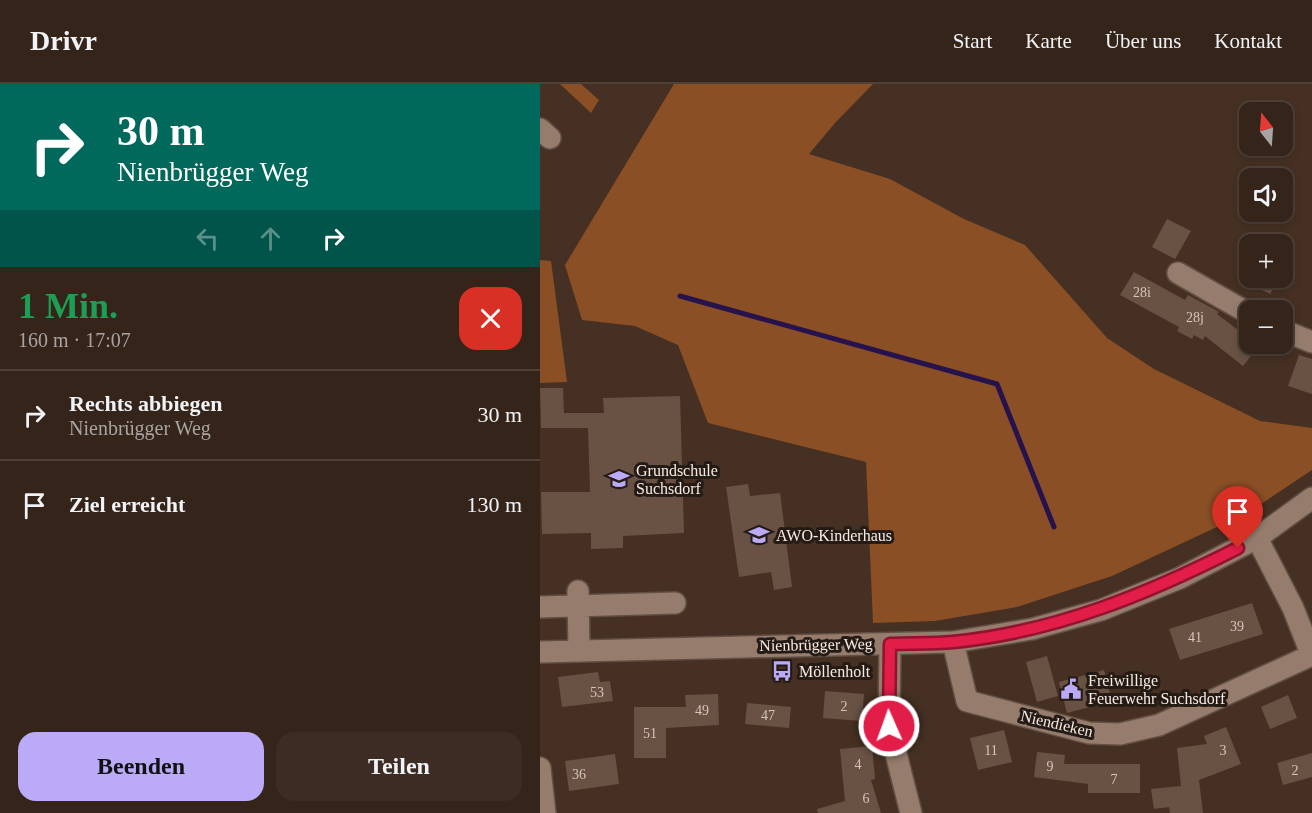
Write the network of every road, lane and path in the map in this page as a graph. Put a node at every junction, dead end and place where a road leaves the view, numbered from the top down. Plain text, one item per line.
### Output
1 (1178, 273) dead end
2 (1239, 308) edge
3 (1293, 334) edge
4 (1312, 342) edge
5 (1312, 498) edge
6 (1257, 538) junction
7 (578, 598) junction
8 (675, 603) dead end
9 (540, 607) edge
10 (953, 642) junction
11 (890, 644) junction
12 (579, 650) junction
13 (540, 652) edge
14 (1312, 655) edge
15 (540, 768) edge
16 (545, 813) edge
17 (911, 813) edge

1 - 2 street
3 - 4 street
5 - 6 street, Nienbrügger Weg
6 - 10 street, Nienbrügger Weg
6 - 14 street
7 - 8 street
7 - 9 street
7 - 12 street
10 - 11 street, Nienbrügger Weg
10 - 14 street, Niendieken
11 - 12 street, Nienbrügger Weg
11 - 17 street
12 - 13 street, Nienbrügger Weg
15 - 16 street

